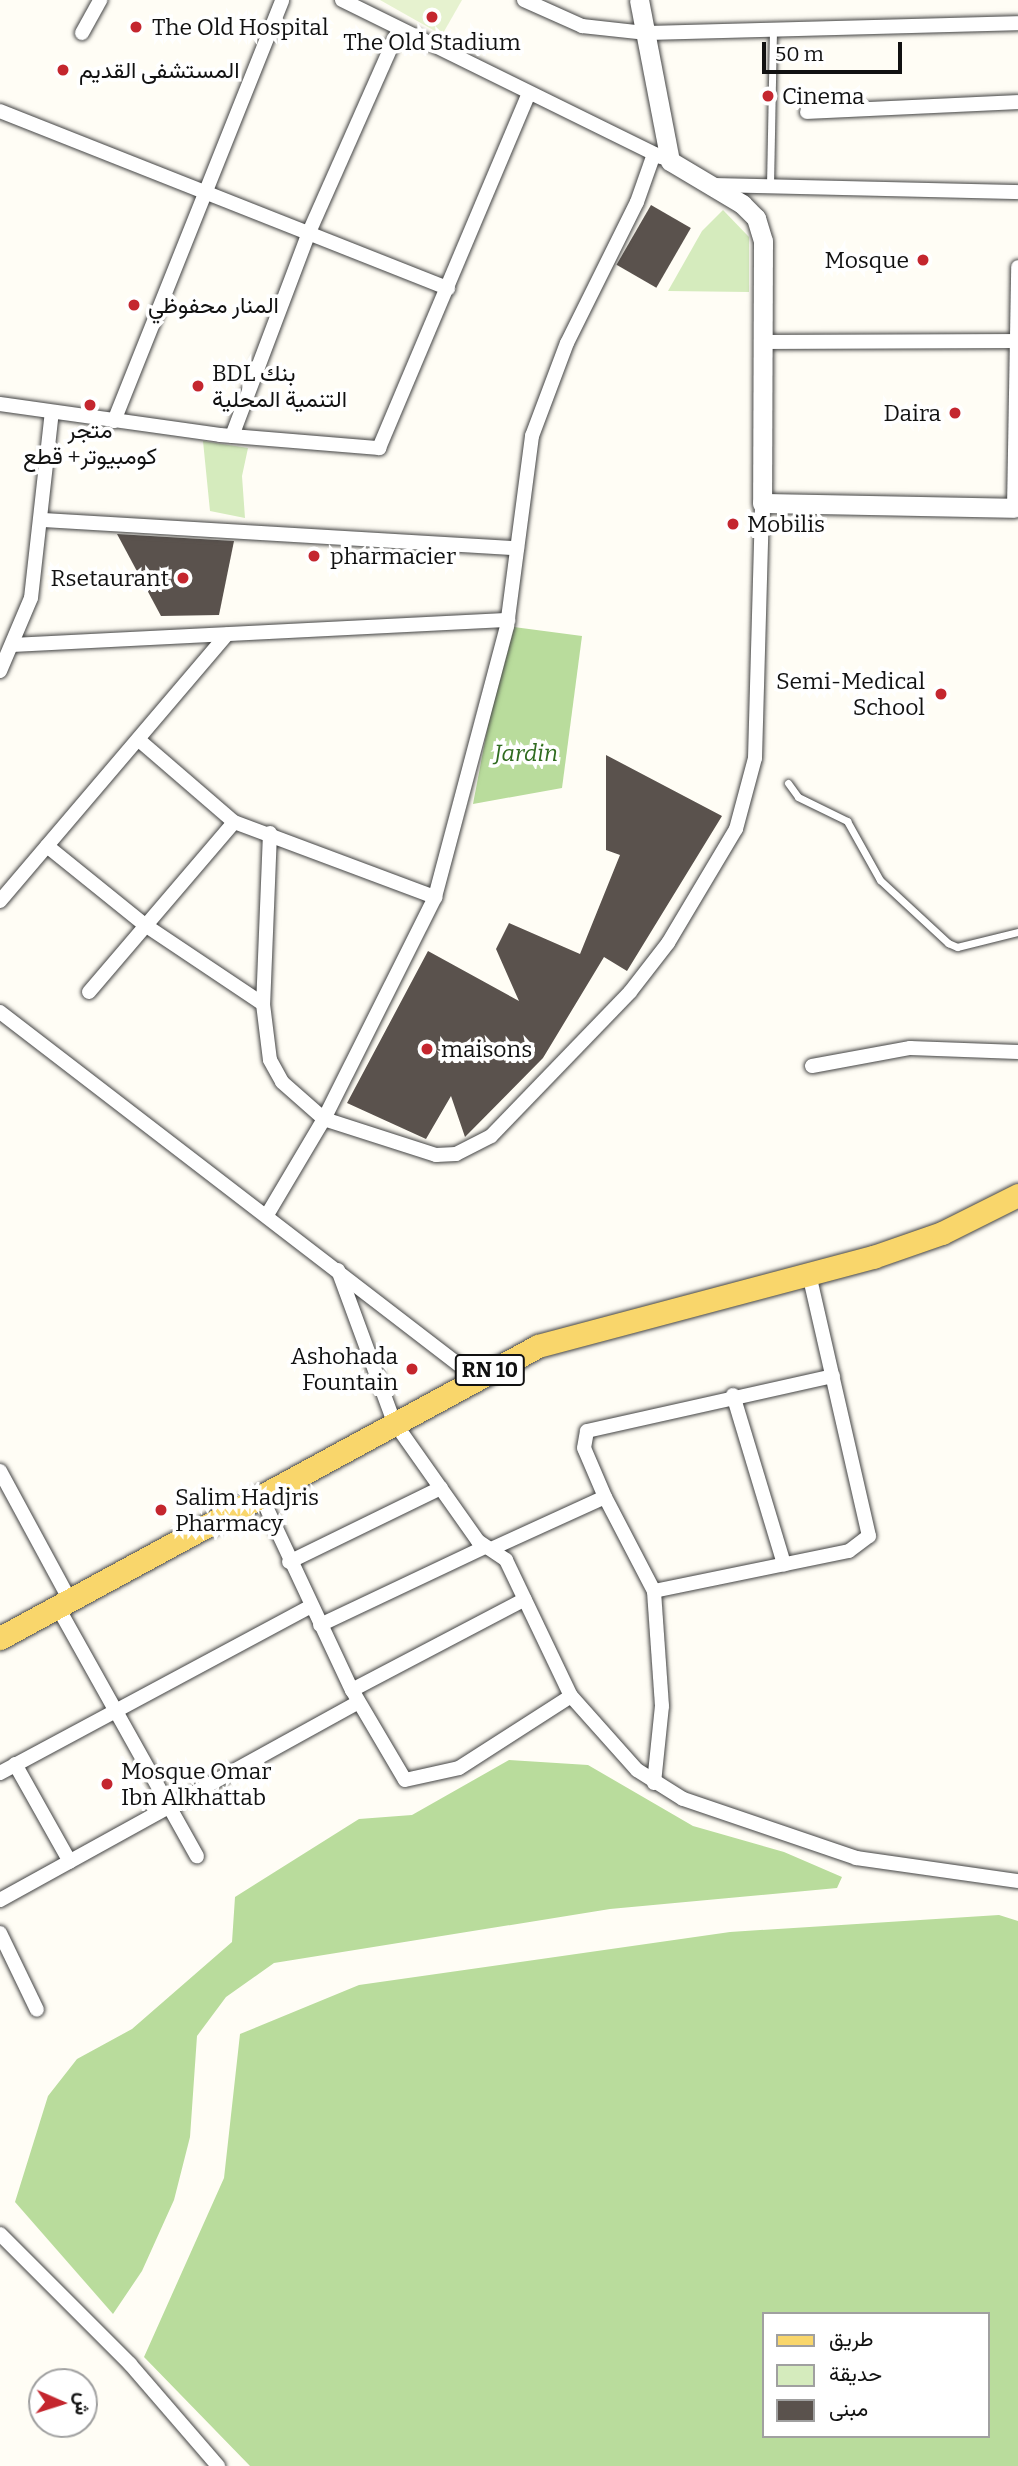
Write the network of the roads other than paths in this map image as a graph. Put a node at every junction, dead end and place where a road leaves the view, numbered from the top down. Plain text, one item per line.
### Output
1 (100, 0) edge
2 (282, 0) edge
3 (342, 0) edge
4 (524, 0) edge
5 (639, 0) edge
6 (1018, 23) edge
7 (773, 29) junction
8 (398, 30) junction
9 (82, 33) dead end
10 (645, 33) junction
11 (528, 96) junction
12 (1018, 102) edge
13 (0, 111) edge
14 (807, 112) dead end
15 (662, 158) junction
16 (708, 184) junction
17 (770, 186) junction
18 (205, 191) junction
19 (1018, 192) edge
20 (310, 230) junction
21 (1018, 267) edge
22 (448, 288) junction
23 (1017, 336) edge
24 (764, 342) junction
25 (0, 404) edge
26 (52, 412) junction
27 (114, 421) junction
28 (232, 436) junction
29 (762, 503) junction
30 (1017, 510) edge
31 (42, 520) junction
32 (517, 548) junction
33 (508, 620) junction
34 (227, 634) junction
35 (14, 645) junction
36 (0, 671) edge
37 (139, 740) junction
38 (788, 783) dead end
39 (234, 822) junction
40 (270, 833) junction
41 (47, 846) junction
42 (435, 897) junction
43 (0, 901) edge
44 (145, 925) junction
45 (1018, 932) edge
46 (89, 992) dead end
47 (262, 1004) junction
48 (0, 1012) edge
49 (1018, 1052) edge
50 (813, 1066) dead end
51 (324, 1119) junction
52 (1018, 1195) edge
53 (267, 1214) junction
54 (338, 1270) junction
55 (809, 1273) junction
56 (833, 1376) junction
57 (476, 1378) junction
58 (733, 1395) junction
59 (394, 1422) junction
60 (0, 1471) edge
61 (440, 1488) junction
62 (260, 1494) junction
63 (605, 1497) junction
64 (488, 1548) junction
65 (289, 1562) junction
66 (784, 1564) junction
67 (654, 1591) junction
68 (525, 1599) junction
69 (62, 1601) junction
70 (310, 1606) junction
71 (320, 1625) junction
72 (0, 1638) edge
73 (355, 1696) junction
74 (570, 1696) junction
75 (115, 1710) junction
76 (15, 1764) junction
77 (0, 1773) edge
78 (654, 1783) junction
79 (170, 1809) junction
80 (197, 1856) dead end
81 (70, 1862) junction
82 (1018, 1881) edge
83 (0, 1900) edge
84 (0, 1933) edge
85 (37, 2010) dead end
86 (0, 2234) edge
87 (218, 2466) edge

1 - 9 street
2 - 18 street
3 - 8 street
4 - 10 street
5 - 10 street
6 - 7 street
7 - 10 street
7 - 17 lane
8 - 11 street
8 - 20 street
10 - 15 street
11 - 15 street
11 - 22 street
12 - 14 street
13 - 18 street
15 - 16 street
15 - 32 street
16 - 17 street
16 - 24 street
17 - 19 street
18 - 20 street
18 - 27 street
20 - 22 street
20 - 28 street
21 - 23 street
22 - 28 street
23 - 24 street
23 - 30 street
24 - 29 street
25 - 26 street
26 - 27 street
26 - 31 street
27 - 28 street
29 - 30 street
29 - 51 street
31 - 32 street
31 - 35 street
32 - 33 street
33 - 34 street
33 - 42 street
34 - 35 street
34 - 37 street
35 - 36 street
37 - 39 street
37 - 41 street
38 - 45 lane
39 - 40 street
39 - 44 street
40 - 42 street
40 - 47 street
41 - 43 street
41 - 44 street
42 - 51 street
44 - 46 street
44 - 47 street
47 - 51 street
48 - 53 street
49 - 50 street
51 - 53 street
52 - 55 main road, RN 10
53 - 54 street
54 - 57 street
54 - 59 street
55 - 56 street
55 - 57 main road, RN 10
56 - 58 street
56 - 66 street
57 - 59 main road, RN 10
58 - 63 street
58 - 66 street
59 - 61 street
59 - 62 main road, RN 10
60 - 69 street
61 - 64 street
61 - 65 street
62 - 65 street
62 - 69 main road, RN 10
63 - 64 street
63 - 67 street
64 - 68 street
64 - 71 street
65 - 70 street
66 - 67 street
67 - 78 street
68 - 73 street
68 - 74 street
69 - 72 main road, RN 10
69 - 75 street
70 - 71 street
70 - 75 street
71 - 73 street
73 - 74 street
73 - 79 street
74 - 78 street
75 - 76 street
75 - 79 street
76 - 77 street
76 - 81 street
78 - 82 street
79 - 80 street
79 - 81 street
81 - 83 street
84 - 85 street
86 - 87 street

